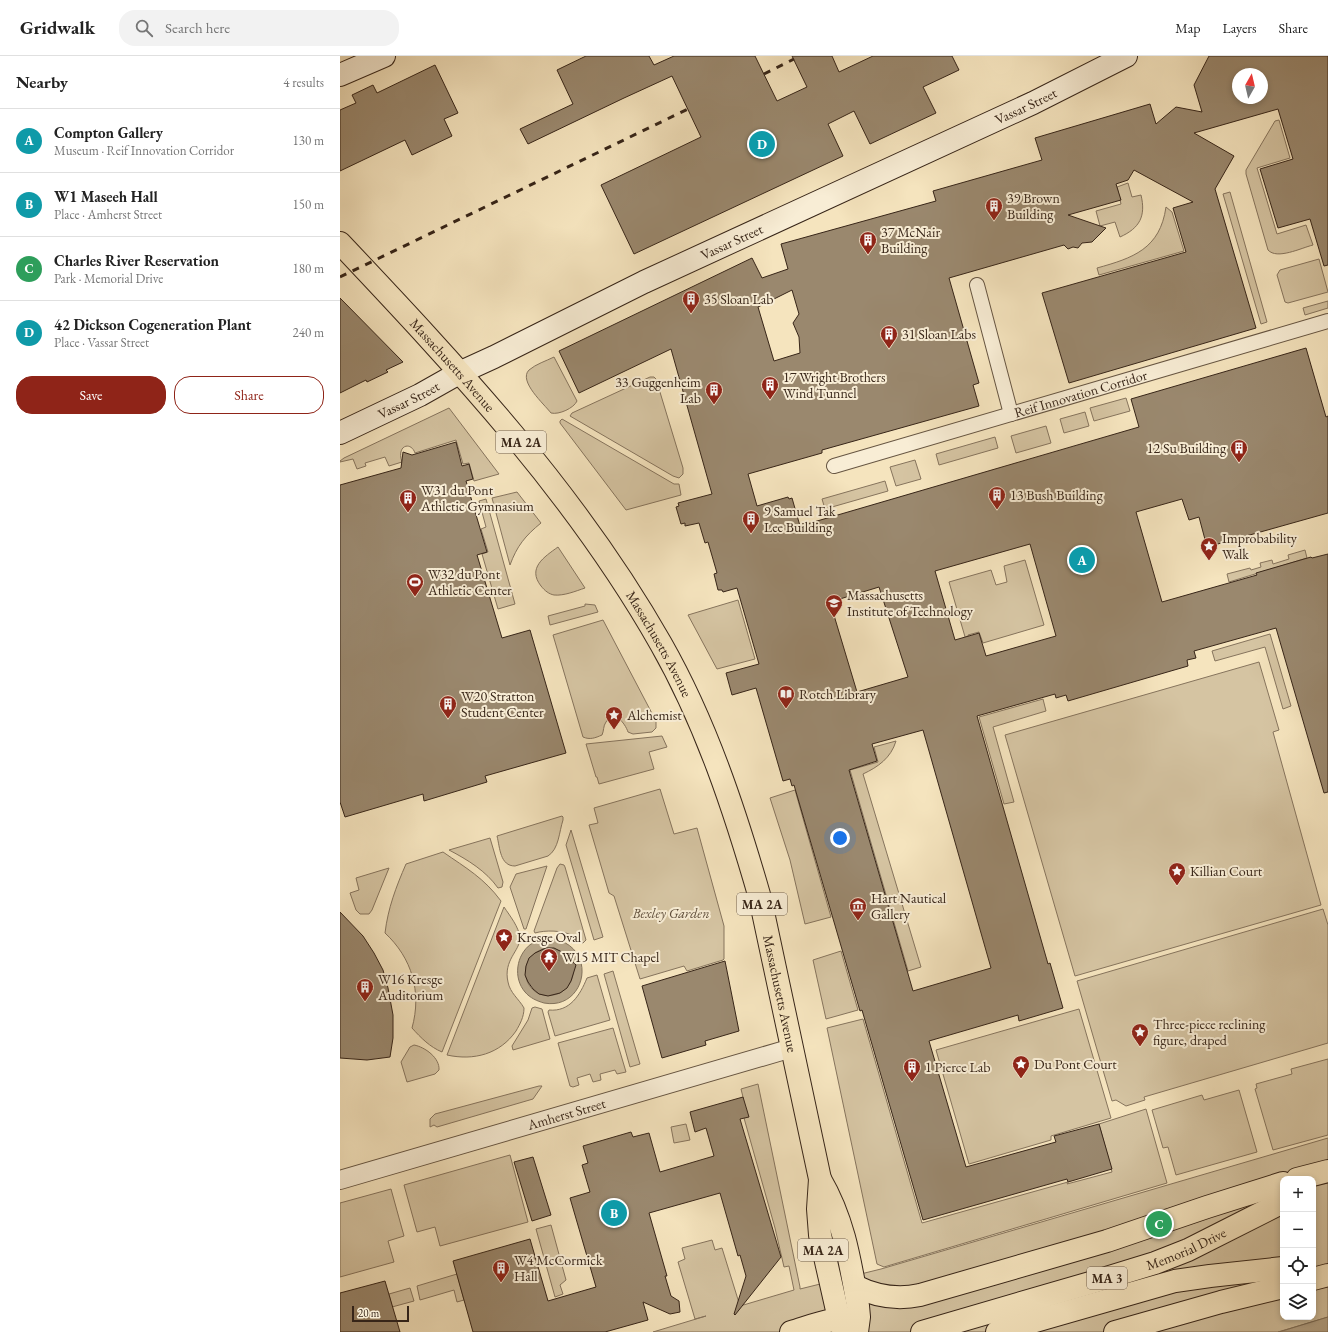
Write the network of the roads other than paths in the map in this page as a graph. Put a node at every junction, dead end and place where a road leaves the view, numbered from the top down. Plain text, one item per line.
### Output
1 (384, 56) edge
2 (1126, 56) edge
3 (345, 68) edge
4 (340, 243) edge
5 (977, 285) dead end
6 (1328, 321) edge
7 (459, 373) junction
8 (1011, 414) junction
9 (340, 433) edge
10 (834, 466) dead end
11 (792, 1048) junction
12 (1328, 1171) edge
13 (1309, 1176) edge
14 (820, 1179) junction
15 (340, 1180) edge
16 (1328, 1180) edge
17 (1280, 1184) edge
18 (1316, 1186) edge
19 (1280, 1204) edge
20 (1328, 1263) edge
21 (1316, 1265) edge
22 (1280, 1268) edge
23 (1328, 1275) edge
24 (1316, 1278) edge
25 (855, 1286) junction
26 (1280, 1288) edge
27 (849, 1326) edge
28 (791, 1332) edge
29 (922, 1332) edge
30 (997, 1332) edge
31 (1115, 1332) edge

1 - 3 main road
2 - 7 main road, Vassar Street
4 - 7 main road, Massachusetts Avenue / MA 2A
5 - 8 street
6 - 8 street, Reif Innovation Corridor
7 - 9 main road, Vassar Street
7 - 11 main road, Massachusetts Avenue / MA 2A
8 - 10 street, Reif Innovation Corridor
11 - 14 main road, Massachusetts Avenue / MA 2A
11 - 15 street, Amherst Street
12 - 13 main road
14 - 25 main road, Massachusetts Avenue / MA 2A
14 - 27 main road, Massachusetts Avenue / MA 2A
16 - 18 main road
17 - 25 main road
19 - 29 main road, Memorial Drive / MA 3
20 - 21 main road
22 - 30 main road, Memorial Drive / MA 3
23 - 24 main road
25 - 27 main road, Massachusetts Avenue / MA 2A
26 - 31 main road
27 - 28 main road

